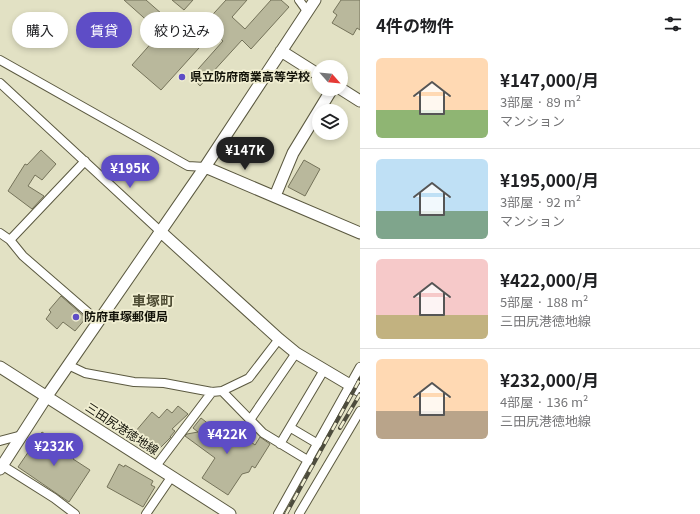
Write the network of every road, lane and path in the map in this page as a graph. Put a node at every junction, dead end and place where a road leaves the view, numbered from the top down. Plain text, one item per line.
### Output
1 (299, 0) edge
2 (315, 0) edge
3 (307, 11) junction
4 (281, 51) junction
5 (0, 60) edge
6 (312, 71) edge
7 (0, 83) edge
8 (348, 93) edge
9 (328, 96) edge
10 (360, 101) edge
11 (85, 162) junction
12 (205, 167) junction
13 (275, 196) junction
14 (161, 232) junction
15 (0, 233) edge
16 (360, 233) edge
17 (10, 240) junction
18 (98, 321) junction
19 (278, 339) junction
20 (296, 353) junction
21 (68, 365) junction
22 (360, 366) edge
23 (0, 367) edge
24 (324, 370) junction
25 (350, 385) junction
26 (212, 392) junction
27 (222, 392) junction
28 (360, 392) edge
29 (47, 396) junction
30 (360, 411) edge
31 (250, 420) junction
32 (291, 428) junction
33 (22, 435) junction
34 (0, 441) edge
35 (280, 444) junction
36 (318, 444) junction
37 (308, 461) junction
38 (1, 466) edge
39 (156, 466) junction
40 (172, 476) junction
41 (75, 514) edge
42 (146, 514) edge
43 (230, 514) edge
44 (278, 514) edge
45 (299, 514) edge

1 - 3 street
2 - 3 street
3 - 4 street
4 - 6 street
4 - 12 street
5 - 12 street
7 - 11 street
8 - 10 street
9 - 13 street
11 - 14 street
11 - 17 street
12 - 13 street
12 - 14 street
13 - 16 street
14 - 18 street
14 - 19 street
15 - 17 street
17 - 18 street
18 - 21 street
19 - 20 street
19 - 27 street
20 - 24 street
20 - 31 street
21 - 26 street
21 - 29 street
22 - 25 street
23 - 29 street, 三田尻港徳地線
24 - 25 street
24 - 32 street
25 - 28 street
25 - 36 street
26 - 27 street
26 - 39 street
27 - 31 street
29 - 33 street
29 - 39 street, 三田尻港徳地線
30 - 45 street
31 - 35 street
32 - 35 street
32 - 36 street
33 - 34 street
33 - 38 street
35 - 37 street
36 - 37 street
37 - 44 street
38 - 41 street
39 - 40 street, 三田尻港徳地線
40 - 42 street
40 - 43 street, 三田尻港徳地線

